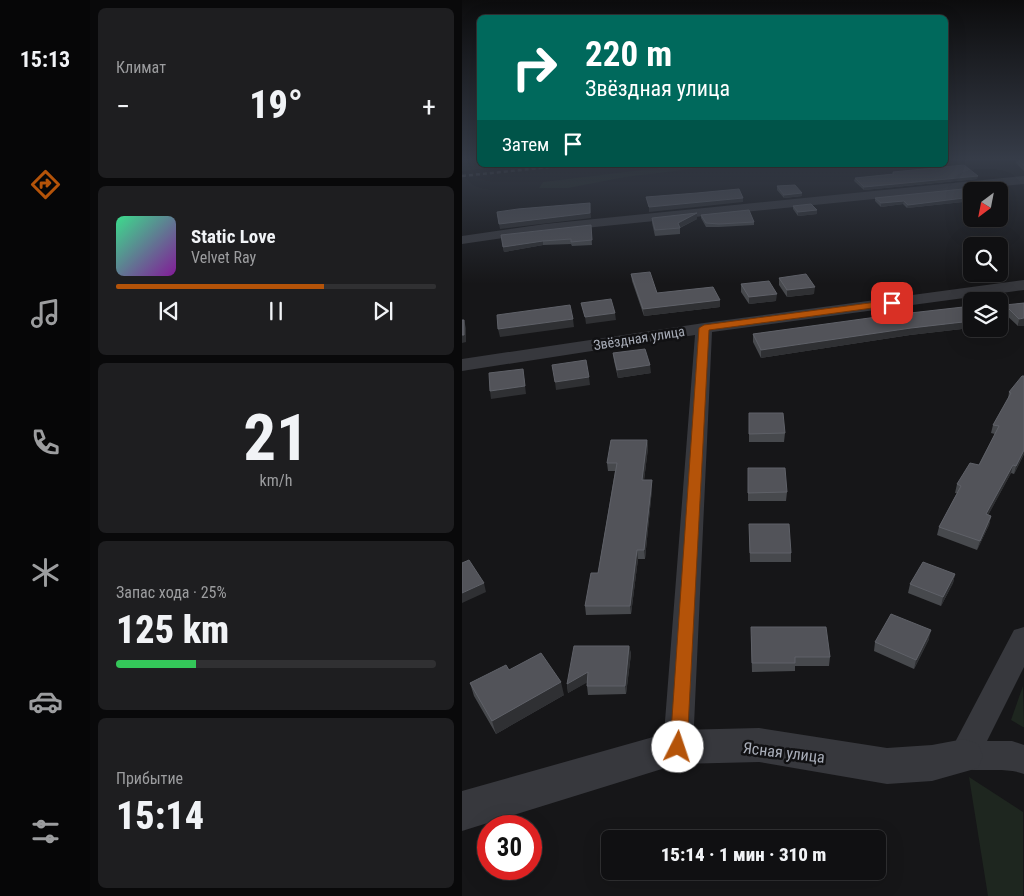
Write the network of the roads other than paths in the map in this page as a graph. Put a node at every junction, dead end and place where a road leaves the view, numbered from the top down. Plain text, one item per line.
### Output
1 (816, 201) edge
2 (462, 240) edge
3 (1024, 285) edge
4 (704, 328) junction
5 (462, 365) edge
6 (1024, 638) edge
7 (678, 747) junction
8 (964, 756) junction
9 (1024, 760) edge
10 (462, 811) edge

1 - 2 street
3 - 4 street, Звёздная улица
4 - 5 street, Звёздная улица
4 - 7 street
6 - 8 street
7 - 8 street, Ясная улица
7 - 10 street, Ясная улица
8 - 9 street

